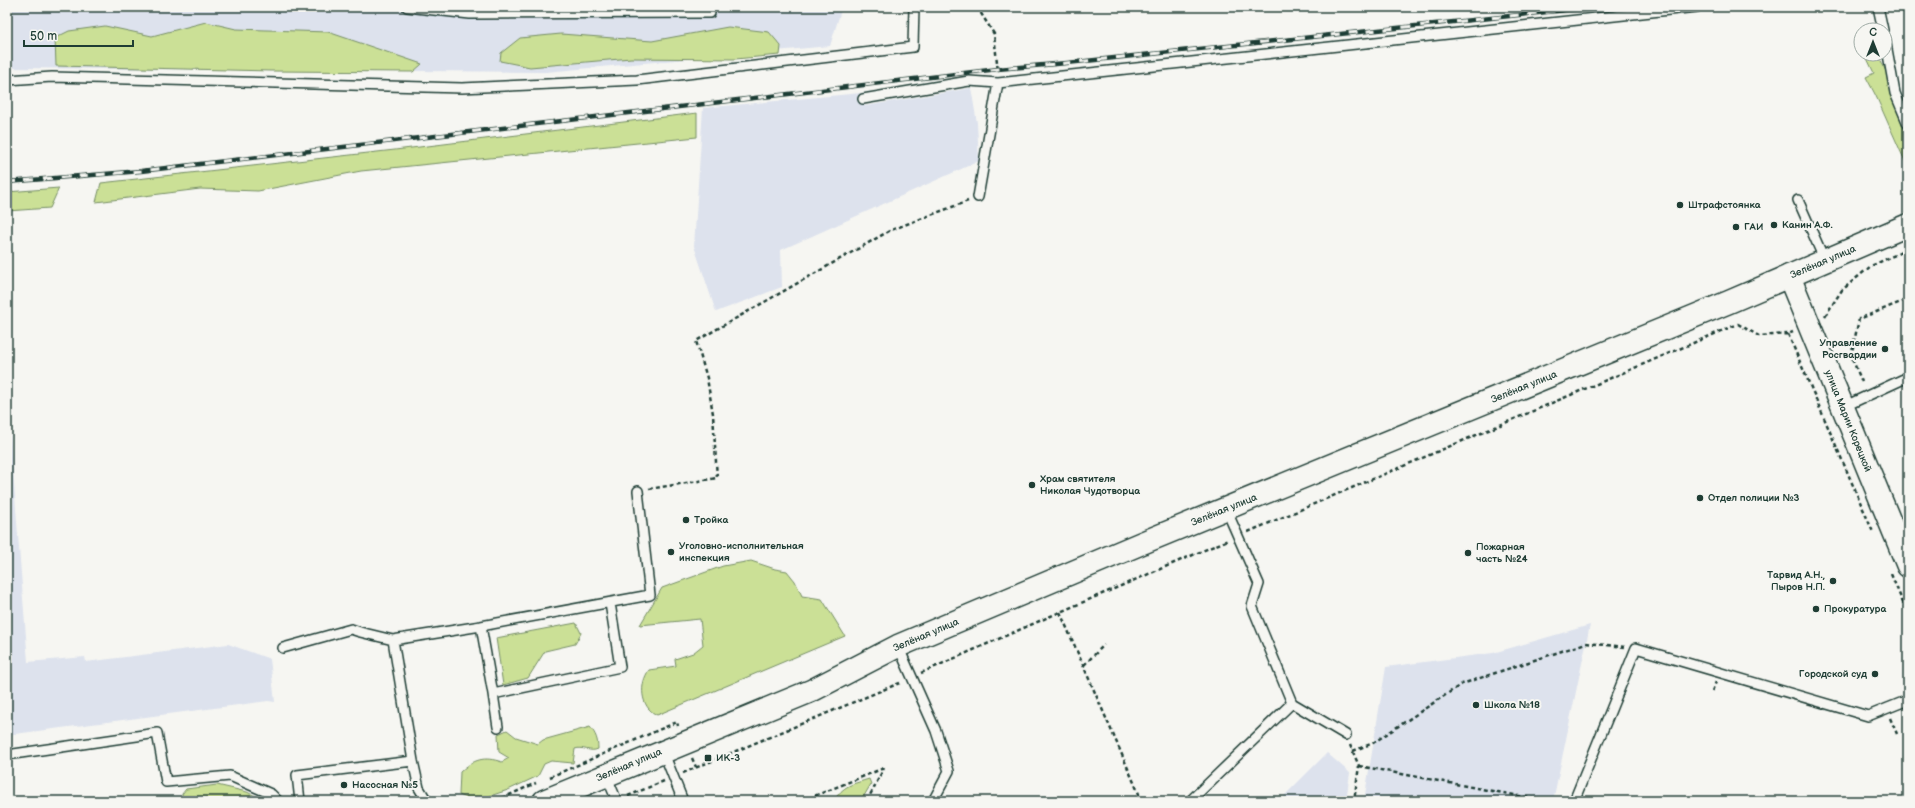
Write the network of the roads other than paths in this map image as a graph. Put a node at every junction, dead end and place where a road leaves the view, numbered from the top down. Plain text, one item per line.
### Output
1 (407, 7) edge
2 (914, 7) edge
3 (1697, 7) edge
4 (1878, 7) edge
5 (710, 13) dead end
6 (1881, 22) edge
7 (1889, 62) edge
8 (7, 80) edge
9 (998, 83) junction
10 (863, 99) dead end
11 (1908, 124) edge
12 (978, 197) road end
13 (1798, 200) dead end
14 (1908, 225) edge
15 (1825, 262) junction
16 (1789, 276) junction
17 (1908, 376) edge
18 (1843, 407) junction
19 (638, 491) road end
20 (1226, 509) junction
21 (1898, 566) edge
22 (610, 603) junction
23 (481, 626) junction
24 (393, 640) junction
25 (898, 646) junction
26 (283, 648) dead end
27 (493, 694) junction
28 (1908, 700) edge
29 (1292, 703) junction
30 (498, 727) dead end
31 (1346, 735) road end
32 (663, 751) junction
33 (7, 755) edge
34 (413, 761) junction
35 (606, 775) junction
36 (542, 792) edge
37 (278, 801) edge
38 (300, 801) edge
39 (427, 801) edge
40 (617, 801) edge
41 (683, 801) edge
42 (933, 801) edge
43 (1190, 801) edge
44 (1574, 801) edge

1 - 5 lane
2 - 8 lane
3 - 9 lane
4 - 6 lane
7 - 11 lane
9 - 10 lane
9 - 12 lane
13 - 15 lane
14 - 15 main road, Зелёная улица
15 - 16 main road, Зелёная улица
16 - 18 main road, улица Марии Корецкой
16 - 20 main road, Зелёная улица
17 - 18 lane
18 - 21 main road, улица Марии Корецкой
19 - 22 lane
20 - 25 main road, Зелёная улица
20 - 29 lane
22 - 23 lane
22 - 27 lane
23 - 24 lane
23 - 27 lane
24 - 26 lane
24 - 34 lane
25 - 32 main road, Зелёная улица
25 - 42 lane
27 - 30 lane
28 - 44 lane
29 - 31 lane
29 - 43 lane
32 - 35 main road, Зелёная улица
32 - 41 lane
33 - 37 lane
34 - 38 lane
34 - 39 lane
35 - 36 main road, Зелёная улица
35 - 40 lane

